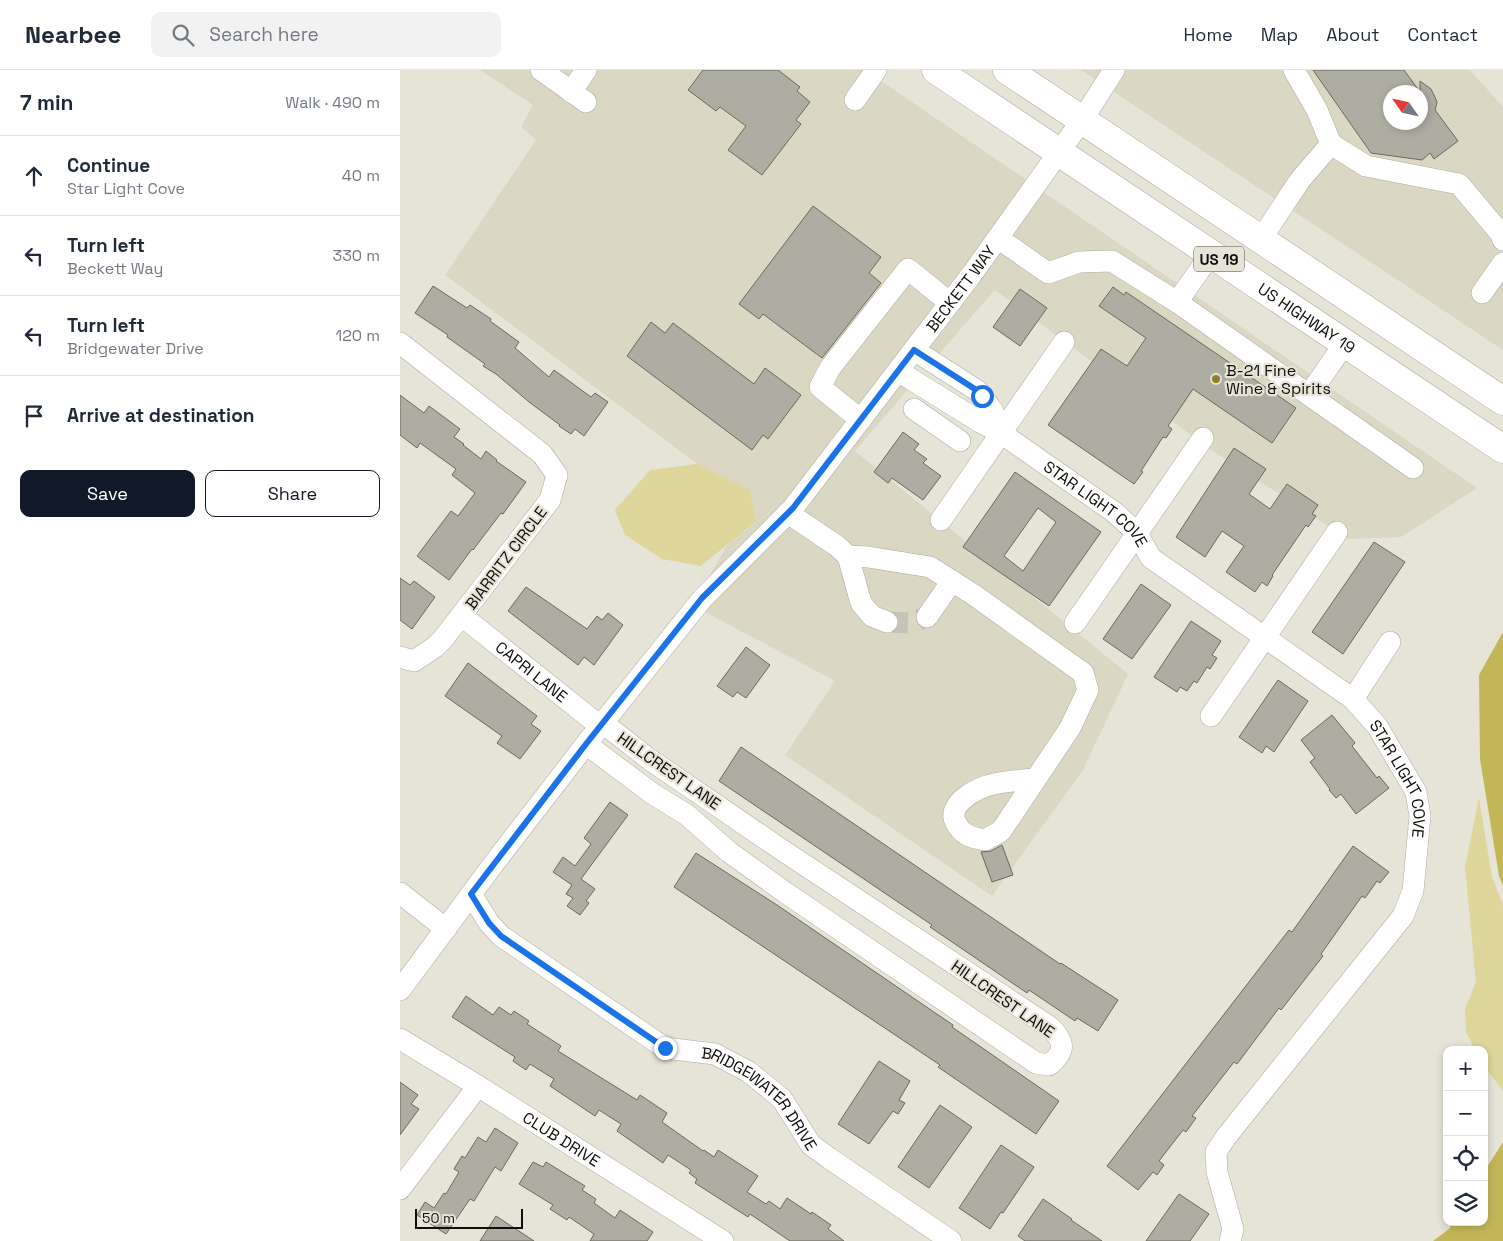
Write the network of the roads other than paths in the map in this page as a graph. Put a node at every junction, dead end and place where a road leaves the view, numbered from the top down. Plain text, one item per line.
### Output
1 (540, 70) edge
2 (586, 70) edge
3 (876, 70) edge
4 (936, 70) edge
5 (1007, 70) edge
6 (1114, 70) edge
7 (1294, 70) edge
8 (855, 100) dead end
9 (1082, 120) junction
10 (1331, 144) junction
11 (1059, 152) junction
12 (998, 238) junction
13 (1261, 239) junction
14 (1503, 240) edge
15 (1211, 254) junction
16 (1503, 263) edge
17 (1482, 293) dead end
18 (1177, 302) junction
19 (950, 303) junction
20 (1064, 342) dead end
21 (400, 343) edge
22 (1345, 343) junction
23 (914, 350) junction
24 (898, 370) junction
25 (1309, 395) junction
26 (945, 400) junction
27 (1503, 401) edge
28 (914, 409) dead end
29 (861, 420) junction
30 (931, 421) junction
31 (1001, 433) junction
32 (1203, 438) dead end
33 (960, 441) dead end
34 (1503, 449) edge
35 (1413, 468) dead end
36 (788, 513) junction
37 (941, 520) dead end
38 (1136, 532) junction
39 (1337, 532) dead end
40 (848, 556) junction
41 (952, 581) junction
42 (462, 616) junction
43 (927, 616) tunnel mouth
44 (886, 622) tunnel mouth
45 (1075, 623) dead end
46 (1264, 637) junction
47 (1390, 642) dead end
48 (400, 656) edge
49 (1353, 699) junction
50 (1211, 716) dead end
51 (601, 725) junction
52 (586, 744) junction
53 (1036, 778) dead end
54 (400, 893) edge
55 (471, 894) junction
56 (446, 929) junction
57 (400, 990) edge
58 (400, 1039) edge
59 (478, 1086) junction
60 (400, 1189) edge
61 (724, 1241) edge
62 (951, 1241) edge
63 (1230, 1241) edge

1 - 2 street
3 - 8 street
4 - 11 highway, US HIGHWAY 19 / US 19
5 - 9 highway, US 19
6 - 9 street, BECKETT WAY
7 - 10 street
9 - 11 street, BECKETT WAY
9 - 13 highway, US 19
10 - 13 street
10 - 14 street
11 - 12 street, BECKETT WAY
11 - 15 highway, US HIGHWAY 19 / US 19
12 - 18 street
12 - 19 street, BECKETT WAY
13 - 27 highway, US 19
15 - 18 street
15 - 22 highway, US HIGHWAY 19 / US 19
16 - 17 street
18 - 25 street
19 - 23 street, BECKETT WAY
19 - 29 street
20 - 31 street
21 - 42 street, BIARRITZ CIRCLE
22 - 25 street
22 - 34 highway, US HIGHWAY 19 / US 19
23 - 24 street, BECKETT WAY
23 - 31 street
24 - 26 street, STAR LIGHT COVE
24 - 29 street, BECKETT WAY
25 - 35 street
26 - 30 street
26 - 31 street, STAR LIGHT COVE
28 - 30 street
29 - 36 street, BECKETT WAY
30 - 33 street
31 - 37 street
31 - 38 street, STAR LIGHT COVE
32 - 38 street
36 - 40 street
36 - 51 street, BECKETT WAY
38 - 45 street
38 - 46 street, STAR LIGHT COVE
39 - 46 street
40 - 41 street
40 - 44 street
41 - 43 street
41 - 53 street
42 - 48 street, BIARRITZ CIRCLE
42 - 51 street, CAPRI LANE
46 - 49 street, STAR LIGHT COVE
46 - 50 street
47 - 49 street
49 - 63 street, STAR LIGHT COVE
51 - 52 street, BECKETT WAY
51 - 52 street, HILLCREST LANE
52 - 55 street, BECKETT WAY
54 - 56 street
55 - 56 street, BECKETT WAY
55 - 62 street, BRIDGEWATER DRIVE
56 - 57 street, BECKETT WAY
58 - 59 street, CLUB DRIVE
59 - 60 street
59 - 61 street, CLUB DRIVE

